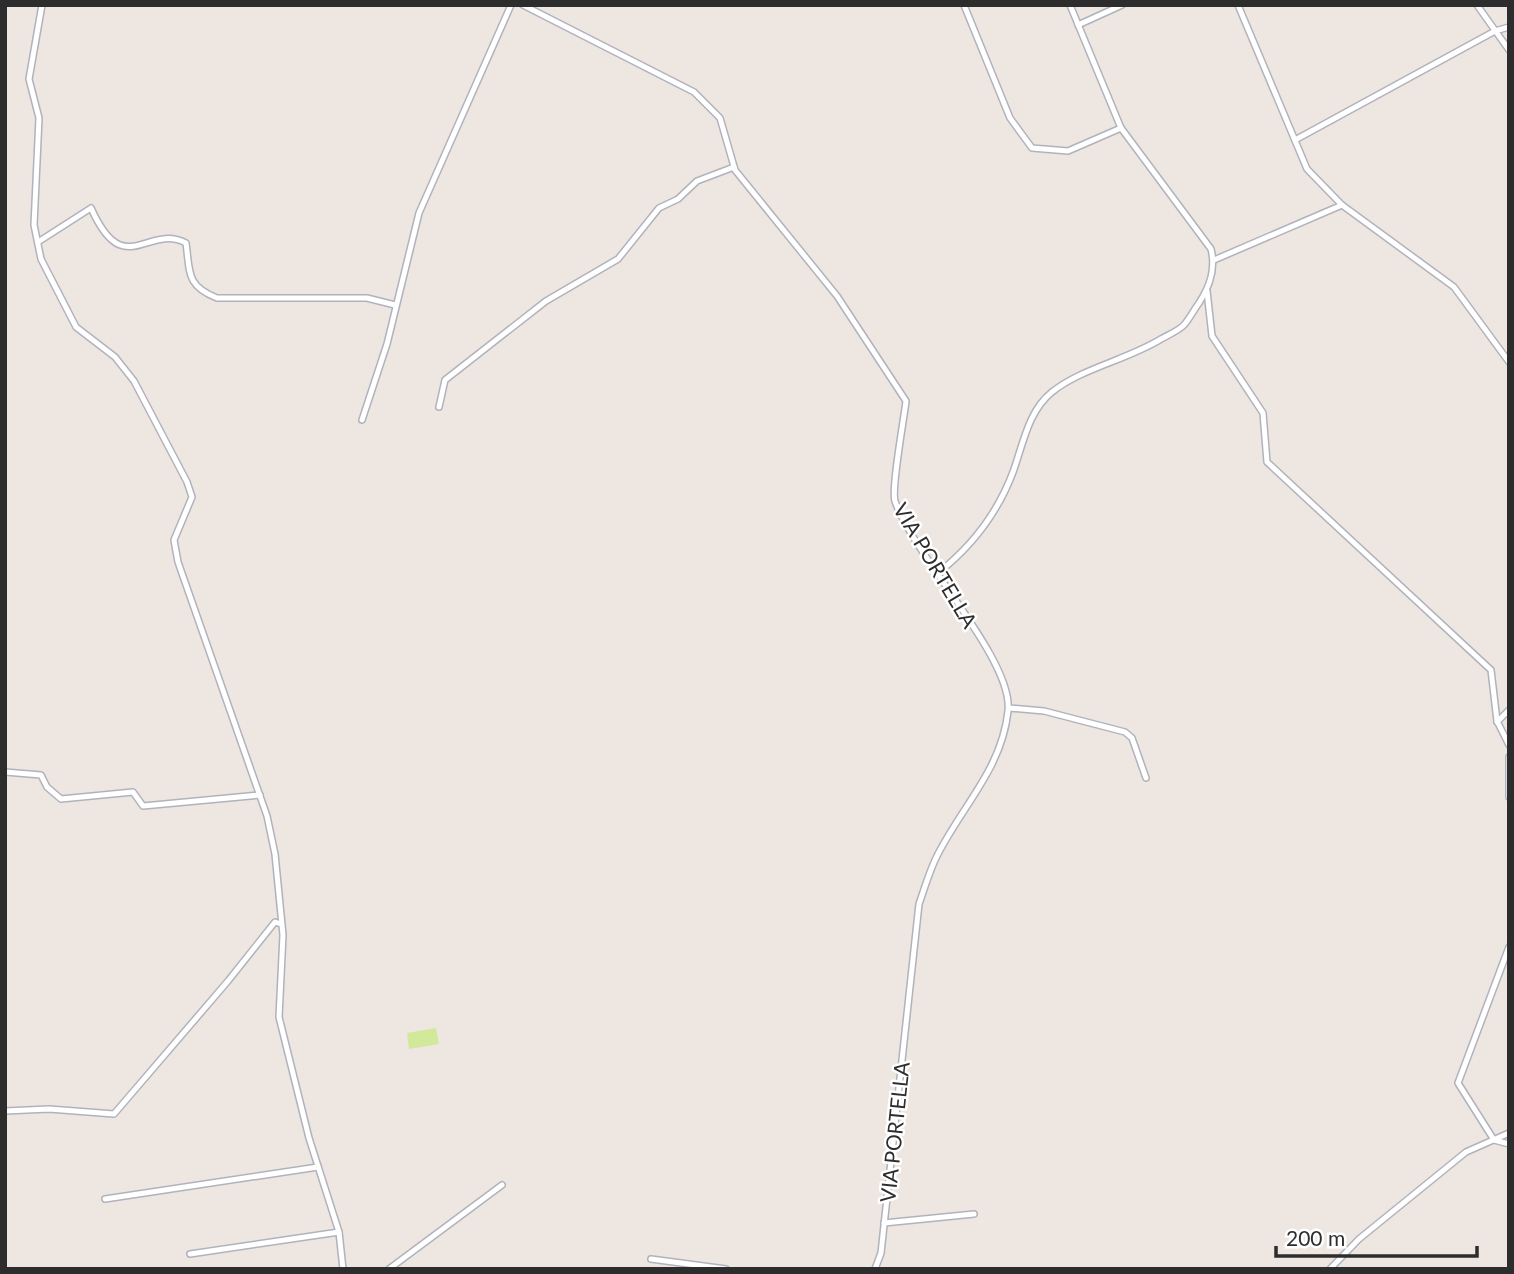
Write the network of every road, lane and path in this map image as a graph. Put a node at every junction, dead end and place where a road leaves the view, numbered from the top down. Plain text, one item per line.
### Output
1 (42, 5) edge
2 (511, 5) edge
3 (523, 5) edge
4 (964, 5) edge
5 (1070, 5) edge
6 (1122, 5) edge
7 (1238, 5) edge
8 (1477, 5) edge
9 (1078, 25) junction
10 (1509, 27) edge
11 (1495, 31) junction
12 (1509, 50) edge
13 (1121, 128) junction
14 (1295, 140) junction
15 (734, 167) junction
16 (1342, 205) junction
17 (38, 242) junction
18 (1214, 260) junction
19 (1207, 290) junction
20 (396, 305) junction
21 (1509, 362) edge
22 (439, 407) dead end
23 (362, 420) dead end
24 (938, 573) junction
25 (1009, 708) junction
26 (1509, 710) edge
27 (1497, 722) junction
28 (1509, 745) edge
29 (1509, 757) edge
30 (5, 772) edge
31 (1146, 778) dead end
32 (260, 795) junction
33 (1509, 797) edge
34 (281, 924) junction
35 (1509, 947) edge
36 (5, 1111) edge
37 (1509, 1133) edge
38 (1494, 1140) junction
39 (1509, 1144) edge
40 (318, 1167) junction
41 (502, 1185) dead end
42 (105, 1199) dead end
43 (974, 1214) dead end
44 (884, 1223) junction
45 (339, 1233) junction
46 (190, 1254) dead end
47 (651, 1259) dead end
48 (343, 1269) edge
49 (389, 1269) edge
50 (726, 1269) edge
51 (875, 1269) edge
52 (1330, 1269) edge

1 - 17 street
2 - 20 street
3 - 15 street, VIA PORTELLA
4 - 13 street
5 - 9 street
6 - 9 street
7 - 14 street
8 - 11 street
9 - 13 street
10 - 11 street
11 - 12 street
11 - 14 street
13 - 18 street
14 - 16 street
15 - 22 street
15 - 24 street, VIA PORTELLA
16 - 18 street
16 - 21 street
17 - 20 street
17 - 32 street
18 - 19 street
19 - 24 street
19 - 27 street
20 - 23 street
24 - 25 street, VIA PORTELLA
25 - 31 street
25 - 44 street, VIA PORTELLA
26 - 27 street
27 - 28 street
29 - 33 street
30 - 32 street
32 - 34 street
34 - 36 street
34 - 40 street
35 - 38 street
37 - 38 street
38 - 39 street
38 - 52 street
40 - 42 street
40 - 45 street
41 - 49 street
43 - 44 street
44 - 51 street, VIA PORTELLA
45 - 46 street
45 - 48 street
47 - 50 street

